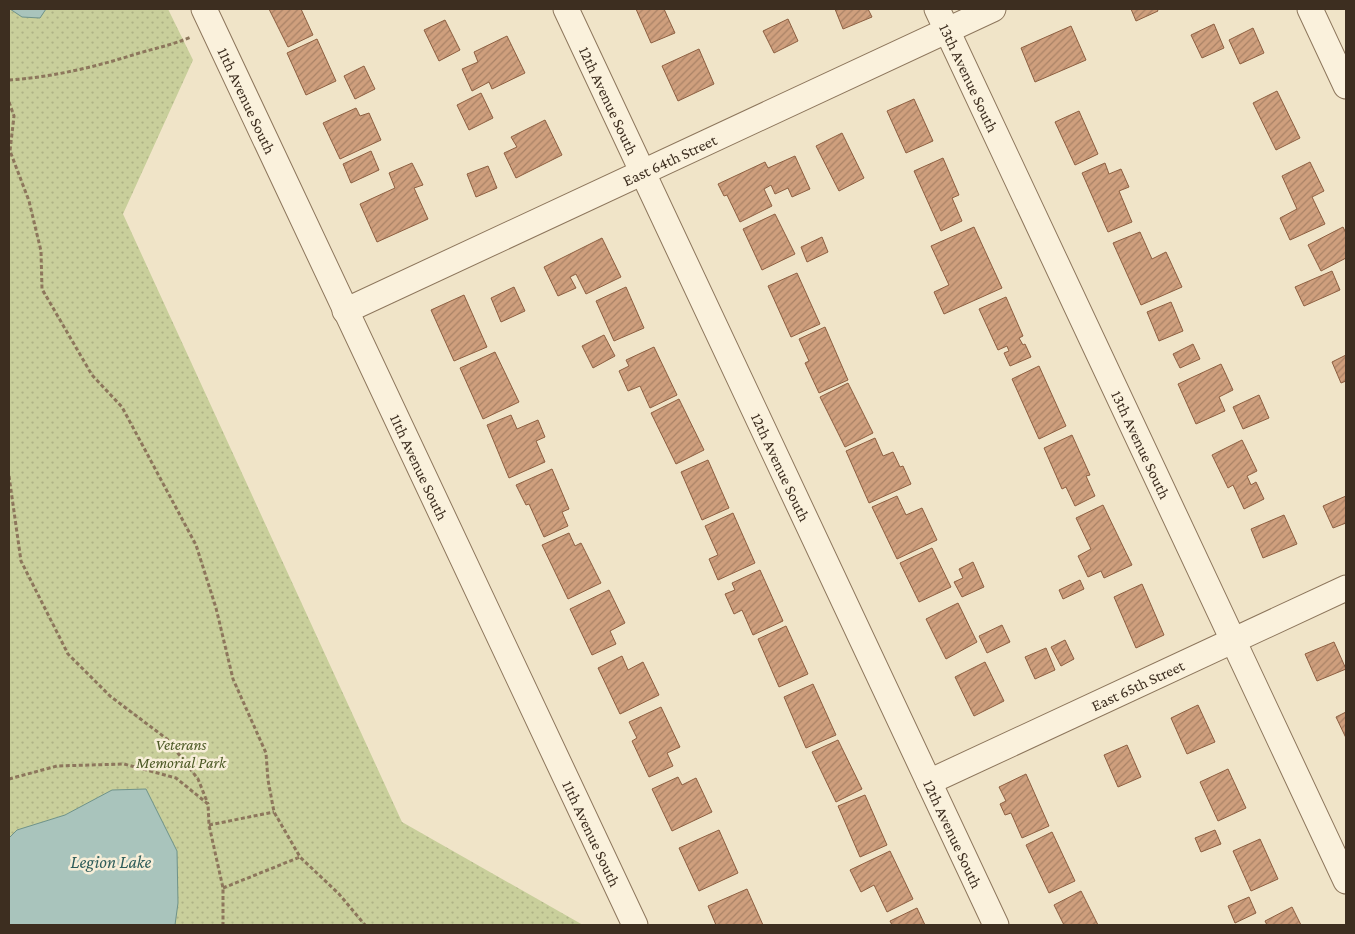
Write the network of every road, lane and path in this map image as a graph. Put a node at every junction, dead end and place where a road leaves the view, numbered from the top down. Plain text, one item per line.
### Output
1 (566, 9) edge
2 (993, 9) edge
3 (1310, 9) edge
4 (208, 18) edge
5 (942, 20) edge
6 (9, 80) edge
7 (1346, 86) edge
8 (9, 102) edge
9 (643, 172) junction
10 (345, 311) junction
11 (9, 476) edge
12 (1346, 588) edge
13 (1233, 640) junction
14 (9, 779) edge
15 (929, 782) junction
16 (208, 804) junction
17 (274, 812) junction
18 (208, 825) junction
19 (300, 857) junction
20 (1346, 881) edge
21 (223, 888) junction
22 (223, 925) edge
23 (365, 925) edge
24 (635, 925) edge
25 (996, 925) edge

1 - 9 street, 12th Avenue South
2 - 5 street, East 64th Street
3 - 7 street
4 - 6 path
4 - 10 street, 11th Avenue South
5 - 9 street, East 64th Street
5 - 13 street, 13th Avenue South
8 - 17 path
9 - 10 street, East 64th Street
9 - 15 street, 12th Avenue South
10 - 24 street, 11th Avenue South
11 - 16 path
12 - 13 street, East 65th Street
13 - 15 street, East 65th Street
13 - 20 street, 13th Avenue South
14 - 16 path
15 - 25 street, 12th Avenue South
16 - 18 path
17 - 18 path
17 - 19 path
18 - 21 path
19 - 21 path
19 - 23 path
21 - 22 path

